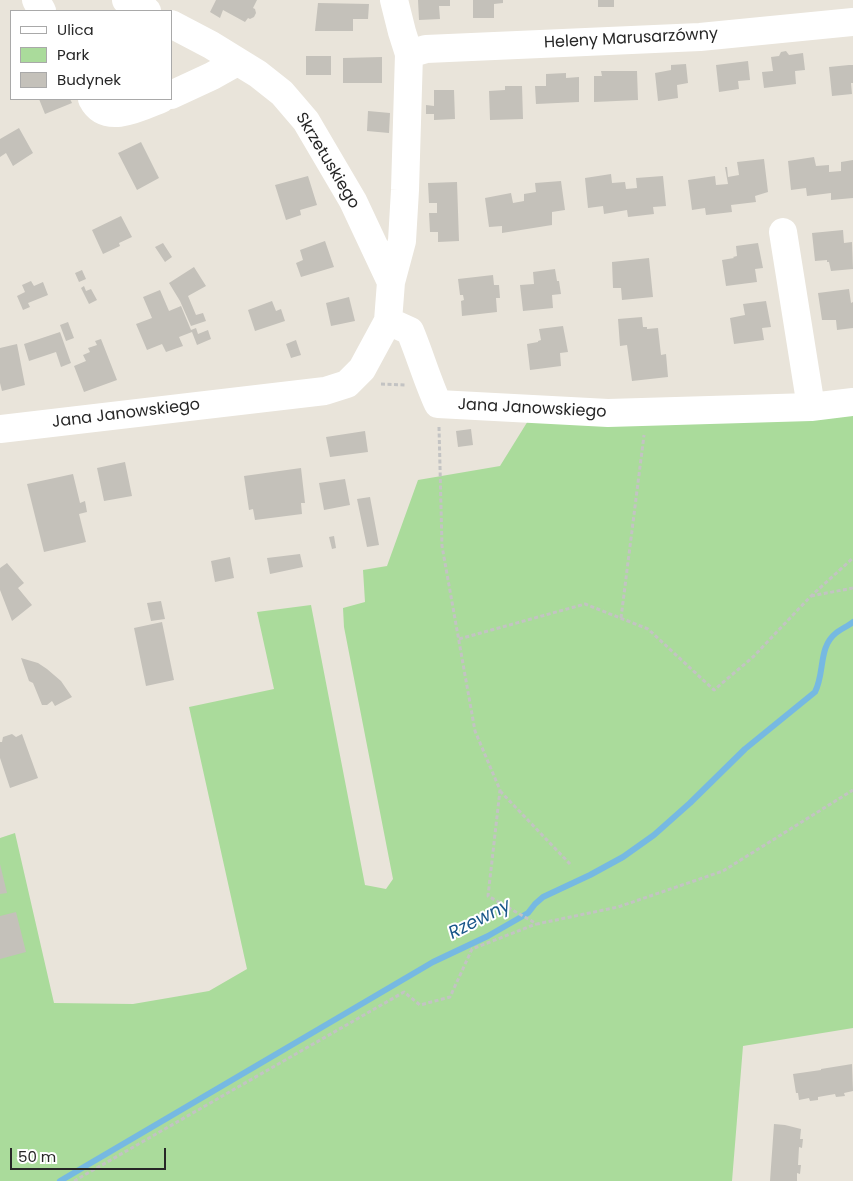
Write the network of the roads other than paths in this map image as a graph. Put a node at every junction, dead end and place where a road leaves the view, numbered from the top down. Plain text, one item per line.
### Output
1 (126, 0) edge
2 (394, 0) edge
3 (145, 10) edge
4 (853, 22) edge
5 (172, 25) edge
6 (409, 54) junction
7 (236, 62) junction
8 (172, 95) edge
9 (92, 100) edge
10 (158, 100) edge
11 (783, 232) dead end
12 (391, 282) junction
13 (388, 321) junction
14 (853, 402) edge
15 (810, 407) junction
16 (0, 429) edge

1 - 3 street
2 - 6 street
4 - 6 street, Heleny Marusarzówny
5 - 7 street, Skrzetuskiego
6 - 12 street
7 - 8 street
7 - 12 street, Skrzetuskiego
9 - 10 street
11 - 15 street
12 - 13 street
13 - 15 street, Jana Janowskiego
13 - 16 street, Jana Janowskiego
14 - 15 street, Jana Janowskiego

